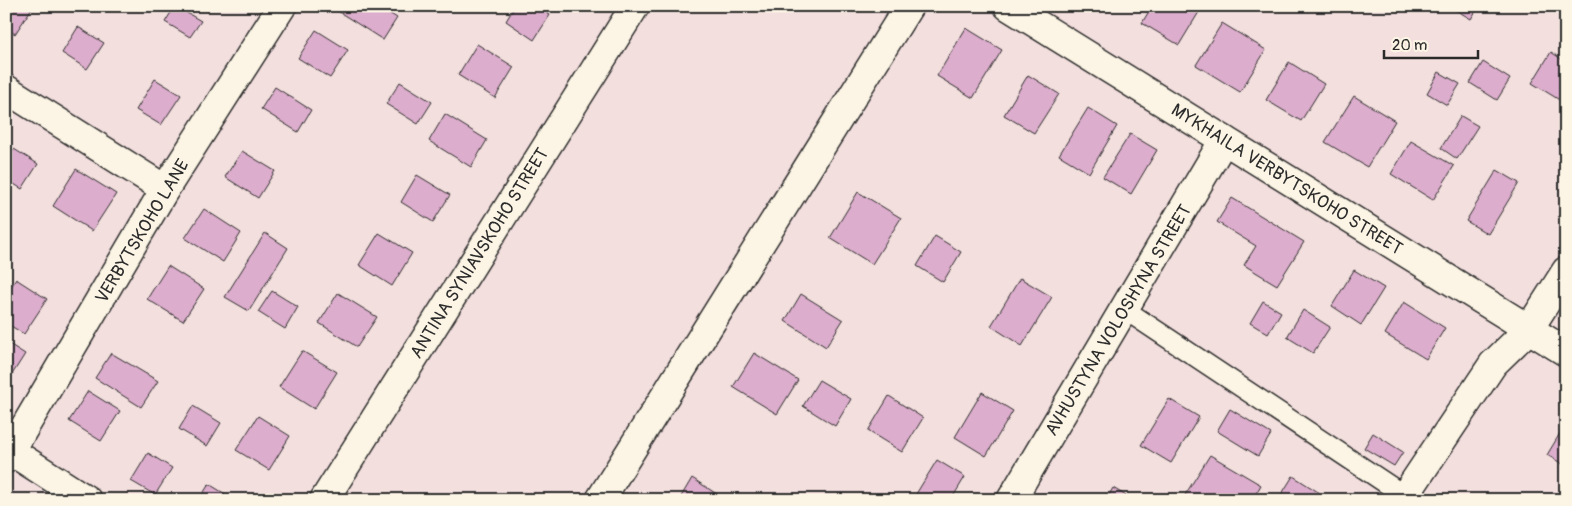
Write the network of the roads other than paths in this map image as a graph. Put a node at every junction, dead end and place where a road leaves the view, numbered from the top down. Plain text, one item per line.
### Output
1 (282, 6) edge
2 (635, 6) edge
3 (909, 6) edge
4 (1008, 6) edge
5 (6, 89) edge
6 (1224, 140) junction
7 (166, 189) junction
8 (1566, 271) edge
9 (1124, 309) junction
10 (1529, 329) junction
11 (1566, 352) edge
12 (8, 453) edge
13 (1403, 498) edge
14 (88, 500) edge
15 (324, 500) edge
16 (600, 500) edge
17 (1011, 500) edge

1 - 7 street, VERBYTSKOHO LANE
2 - 15 street, ANTINA SYNIAVSKOHO STREET
3 - 16 street
4 - 6 street, MYKHAILA VERBYTSKOHO STREET
5 - 7 street
6 - 9 street, AVHUSTYNA VOLOSHYNA STREET
6 - 10 street, MYKHAILA VERBYTSKOHO STREET
7 - 12 street, VERBYTSKOHO LANE
8 - 10 street
9 - 13 lane
9 - 17 street, AVHUSTYNA VOLOSHYNA STREET
10 - 11 street, MYKHAILA VERBYTSKOHO STREET
10 - 13 street
12 - 14 street

